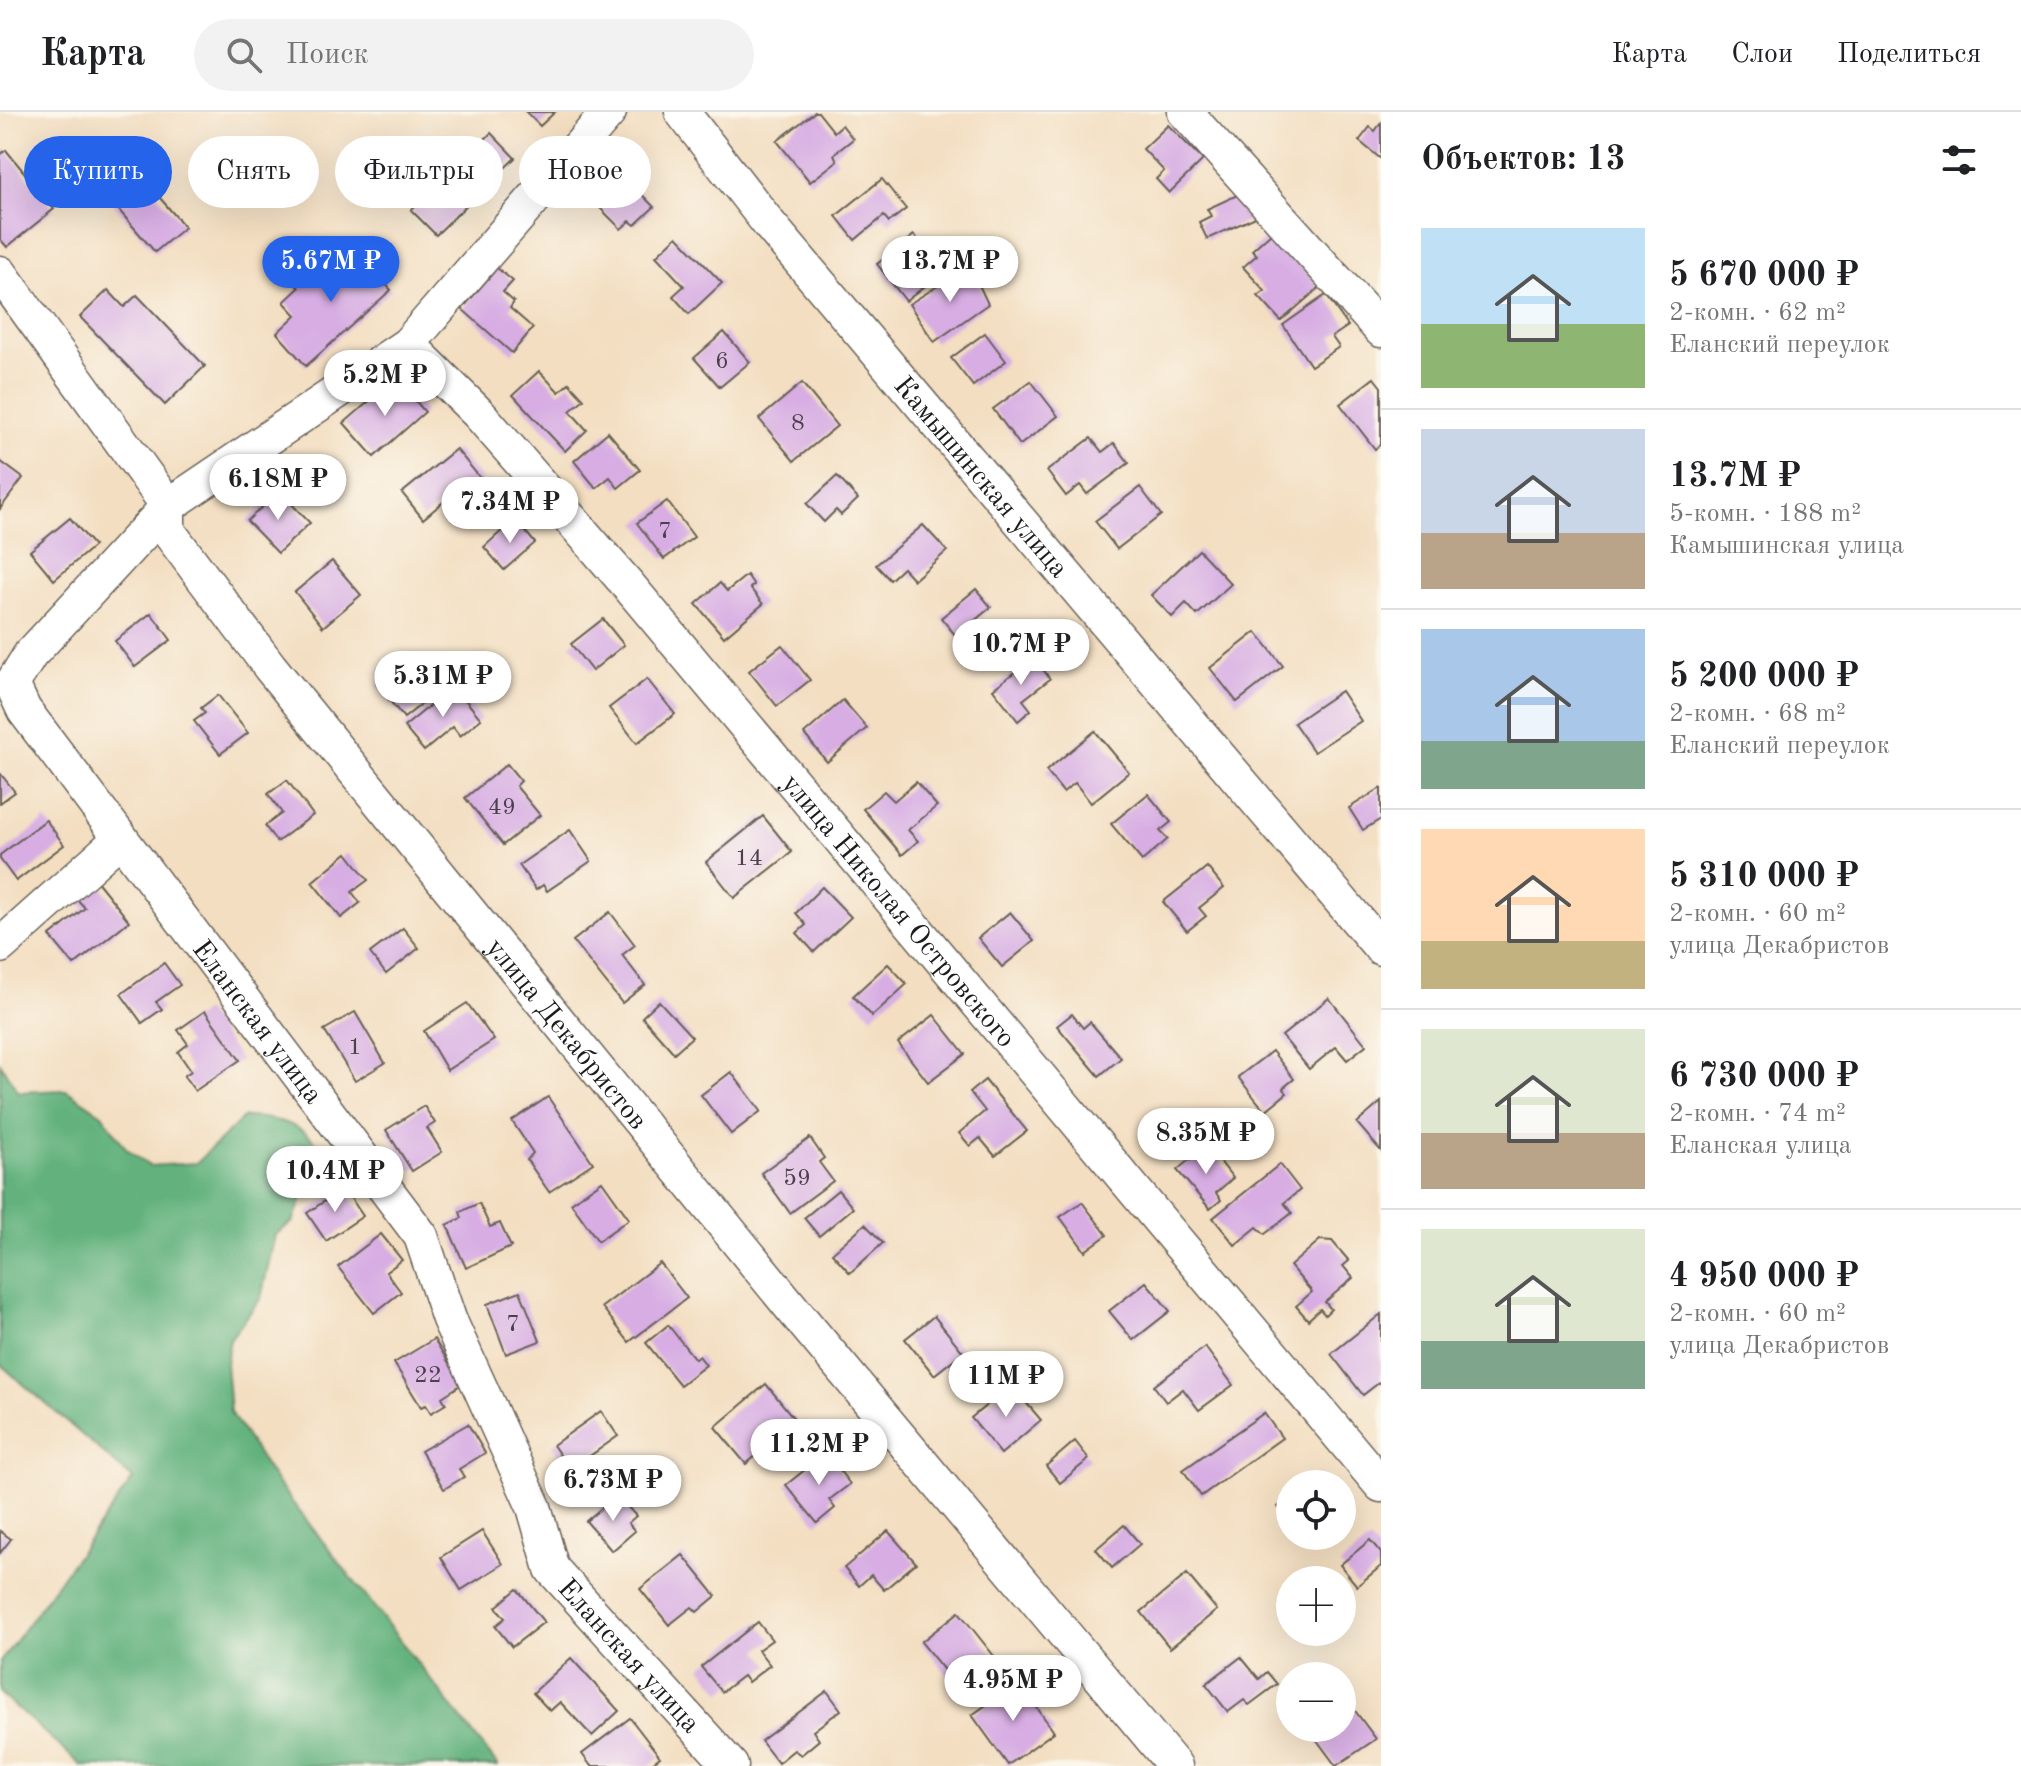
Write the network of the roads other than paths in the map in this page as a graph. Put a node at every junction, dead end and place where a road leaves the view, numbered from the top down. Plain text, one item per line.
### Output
1 (609, 112) edge
2 (682, 112) edge
3 (1185, 112) edge
4 (0, 273) edge
5 (1381, 330) edge
6 (408, 344) junction
7 (168, 506) junction
8 (121, 838) junction
9 (0, 946) edge
10 (1381, 948) edge
11 (1381, 1485) edge
12 (731, 1766) edge
13 (1175, 1766) edge

1 - 6 street
2 - 10 street, Камышинская улица
3 - 5 street
4 - 7 street, улица Декабристов
6 - 7 street
6 - 11 street, улица Николая Островского
7 - 8 street, Еланская улица
7 - 13 street, улица Декабристов
8 - 9 street
8 - 12 street, Еланская улица

